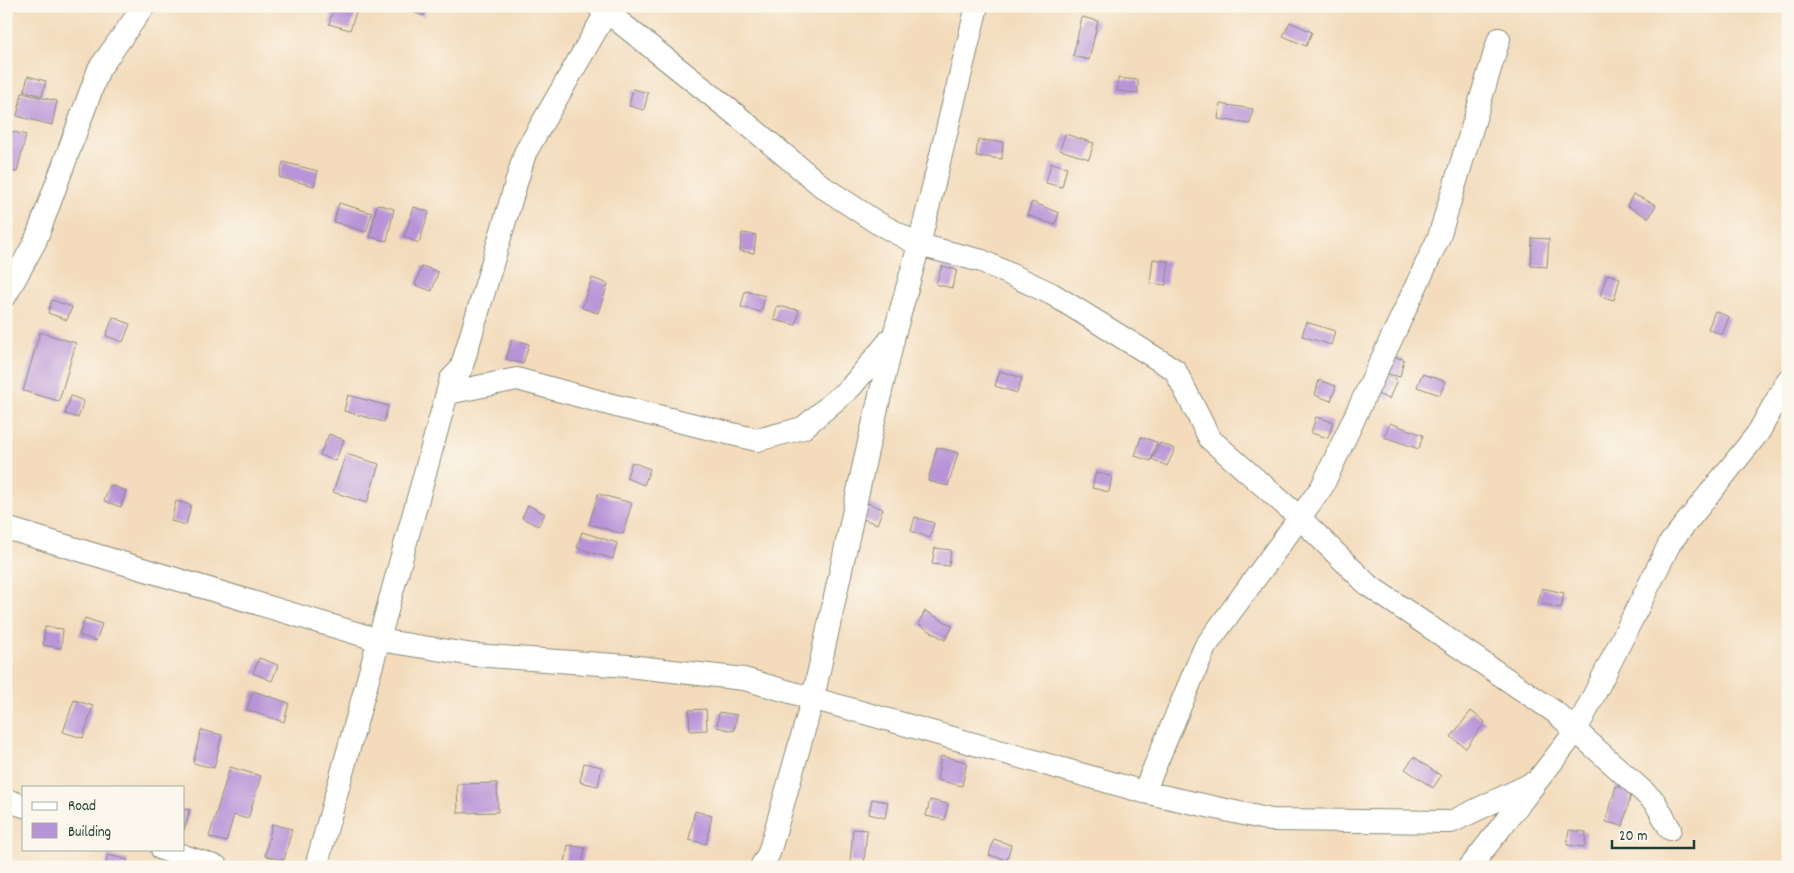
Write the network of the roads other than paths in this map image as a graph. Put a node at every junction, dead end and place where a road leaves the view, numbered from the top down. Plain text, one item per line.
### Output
1 (144, 6) edge
2 (977, 6) edge
3 (605, 8) edge
4 (1499, 39) dead end
5 (919, 244) junction
6 (6, 295) edge
7 (894, 335) junction
8 (1788, 380) edge
9 (448, 393) junction
10 (1299, 517) junction
11 (6, 528) edge
12 (379, 640) junction
13 (813, 698) junction
14 (1576, 731) junction
15 (1537, 781) junction
16 (1144, 792) junction
17 (6, 800) edge
18 (22, 805) edge
19 (1670, 829) dead end
20 (165, 850) edge
21 (217, 867) edge
22 (316, 867) edge
23 (761, 867) edge
24 (1470, 867) edge

1 - 6 street
2 - 5 street
3 - 5 street
3 - 9 street
4 - 10 street
5 - 7 street
5 - 10 street
7 - 9 street
7 - 13 street
8 - 14 street
9 - 12 street
10 - 14 street
10 - 16 street
11 - 12 street
12 - 13 street
12 - 22 street
13 - 16 street
13 - 23 street
14 - 15 street
14 - 19 street
15 - 16 street
15 - 24 street
17 - 18 street
20 - 21 street

